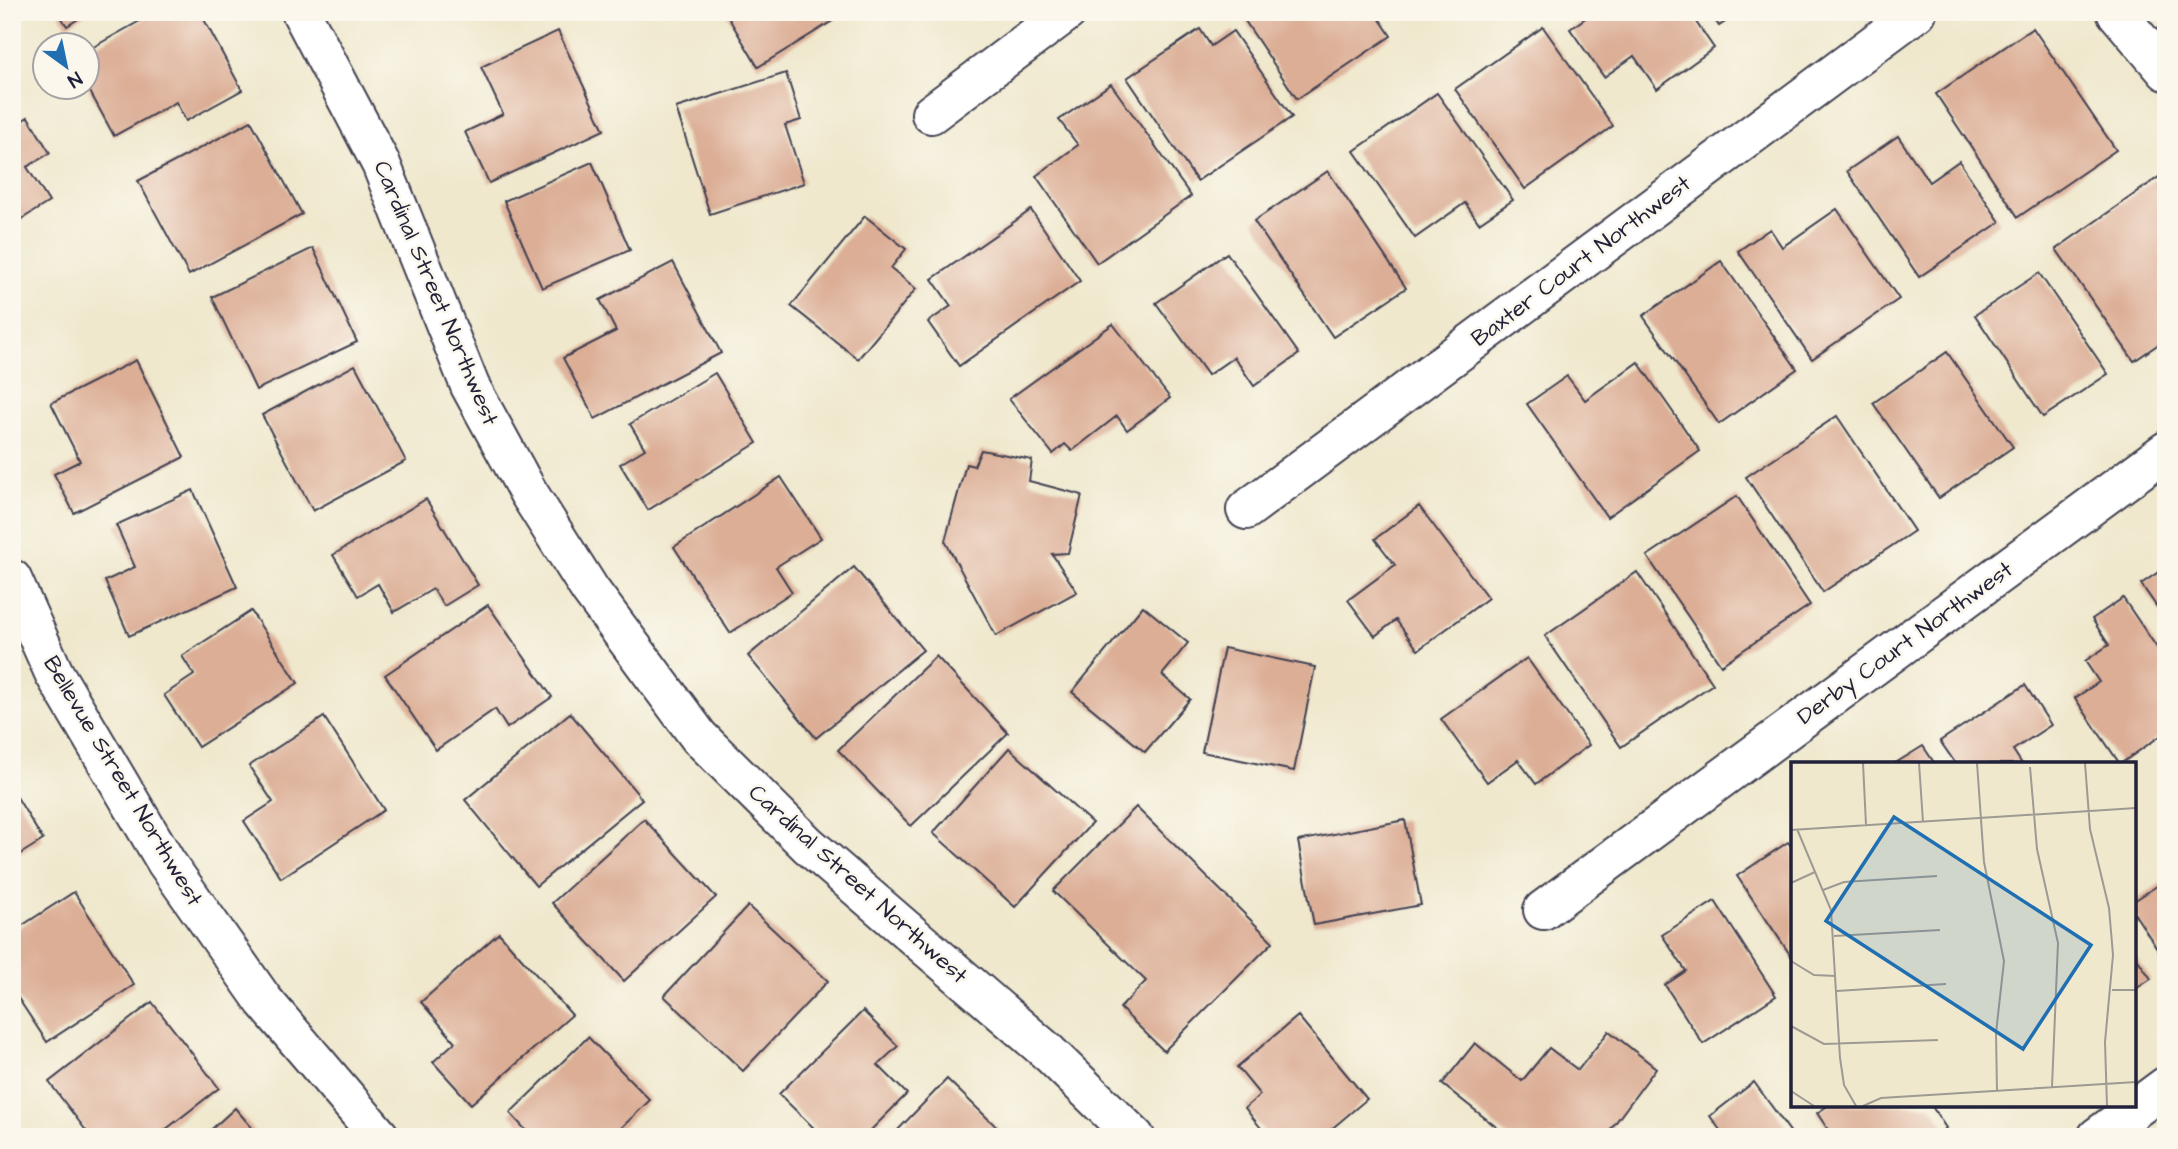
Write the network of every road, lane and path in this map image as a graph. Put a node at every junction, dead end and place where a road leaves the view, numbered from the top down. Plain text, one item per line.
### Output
1 (301, 12) edge
2 (1067, 12) edge
3 (1917, 12) edge
4 (2116, 12) edge
5 (2166, 71) edge
6 (931, 114) dead end
7 (2166, 451) edge
8 (1246, 510) dead end
9 (12, 579) edge
10 (1543, 910) dead end
11 (2166, 1086) edge
12 (380, 1137) edge
13 (1135, 1137) edge
14 (2096, 1137) edge

1 - 13 street, Cardinal Street Northwest
2 - 6 street
3 - 8 street, Baxter Court Northwest
4 - 5 street
7 - 10 street, Derby Court Northwest
9 - 12 street, Bellevue Street Northwest
11 - 14 street

